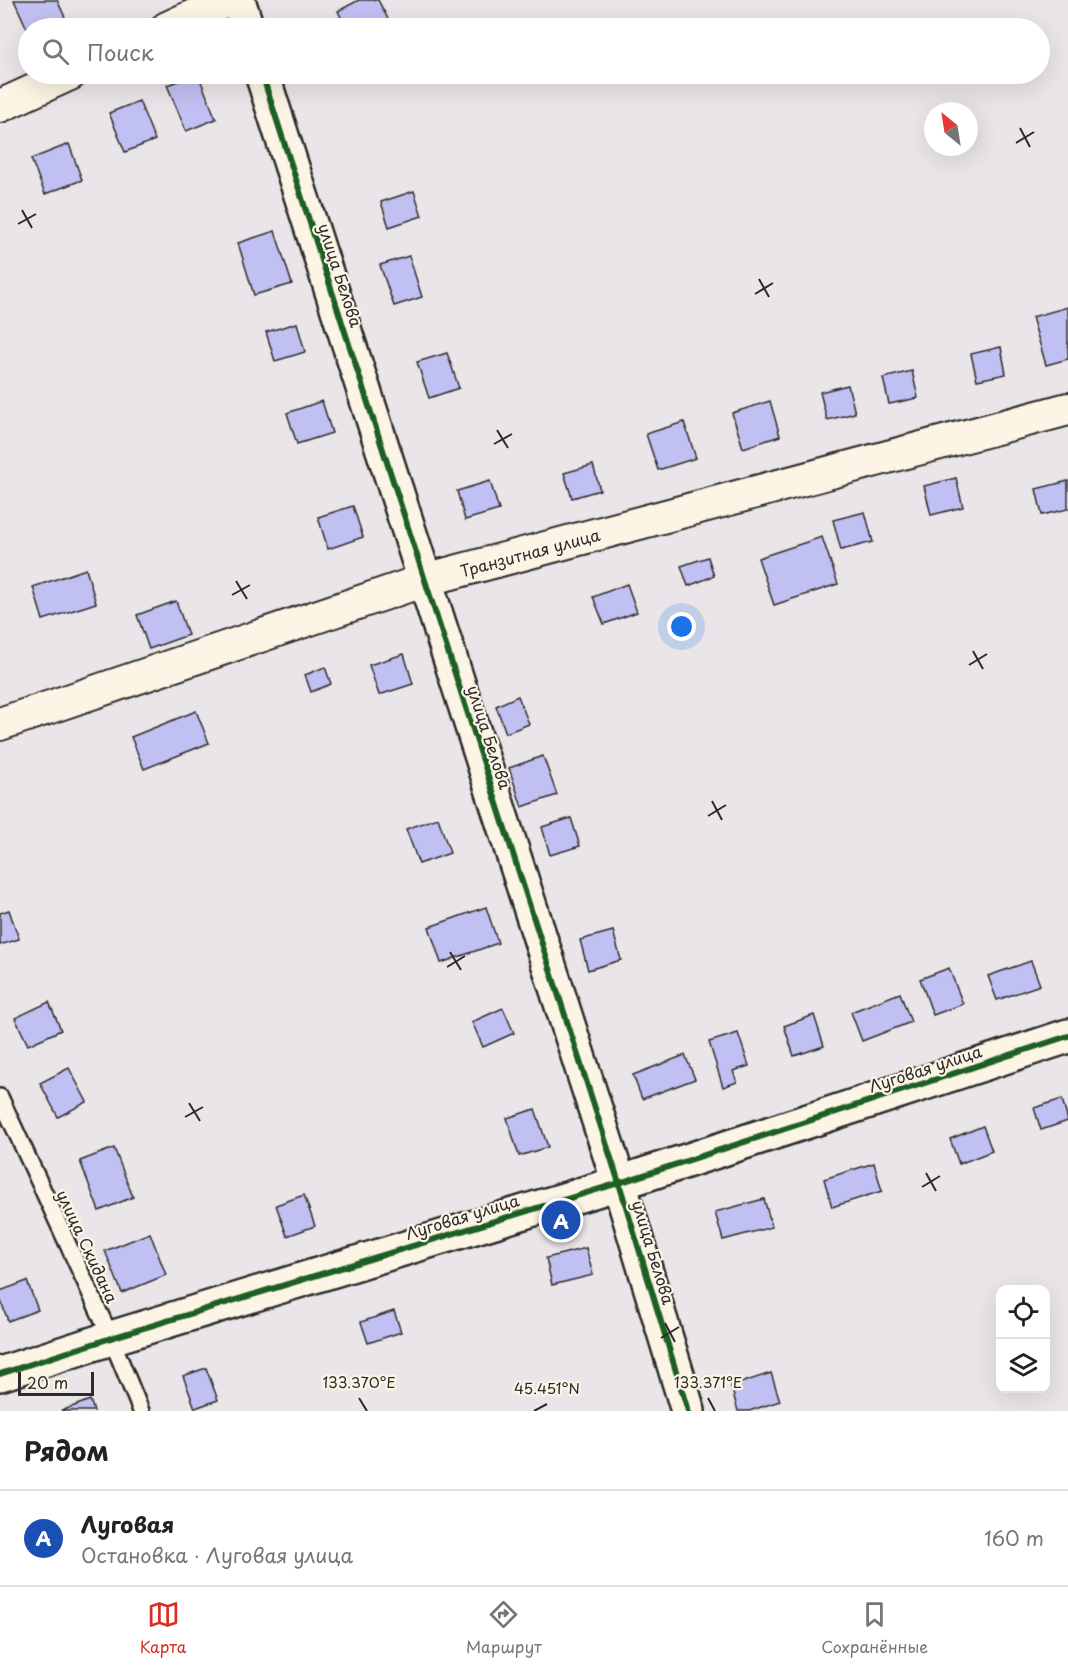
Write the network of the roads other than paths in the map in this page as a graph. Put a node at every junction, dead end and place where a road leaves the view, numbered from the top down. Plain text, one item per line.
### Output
1 (228, 0) edge
2 (238, 0) edge
3 (189, 18) edge
4 (244, 18) edge
5 (48, 84) edge
6 (265, 84) edge
7 (0, 106) edge
8 (1068, 409) edge
9 (425, 579) junction
10 (0, 723) edge
11 (1068, 1036) edge
12 (0, 1097) edge
13 (619, 1183) junction
14 (111, 1338) junction
15 (0, 1374) edge
16 (141, 1411) edge
17 (688, 1411) edge

1 - 3 street
2 - 4 street
5 - 7 street
6 - 9 street, улица Белова
8 - 9 street, Транзитная улица
9 - 10 street, Транзитная улица
9 - 13 street, улица Белова
11 - 13 street, Луговая улица
12 - 14 lane, улица Скидана
13 - 14 street, Луговая улица
13 - 17 street, улица Белова
14 - 15 street, Луговая улица
14 - 16 lane, улица Скидана

